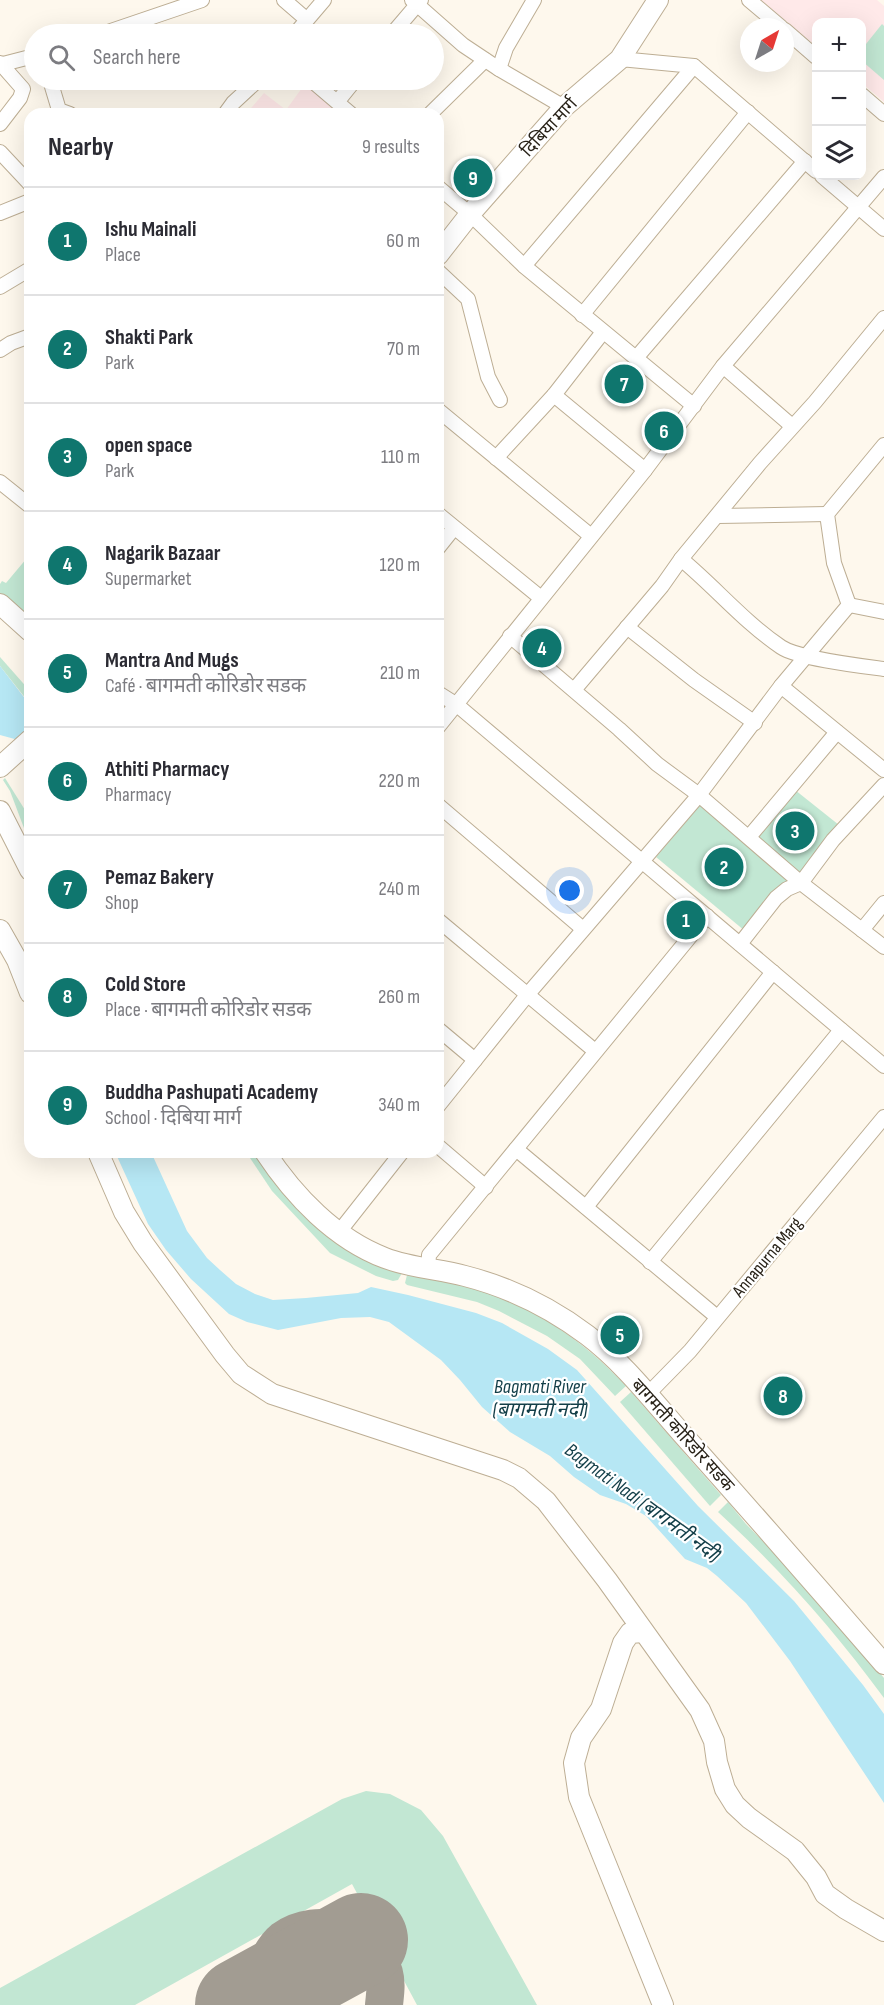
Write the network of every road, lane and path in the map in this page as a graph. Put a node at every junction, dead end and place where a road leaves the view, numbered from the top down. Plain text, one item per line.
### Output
1 (202, 0) edge
2 (284, 0) edge
3 (324, 0) edge
4 (534, 0) edge
5 (658, 0) edge
6 (749, 0) edge
7 (417, 2) edge
8 (770, 18) edge
9 (306, 19) junction
10 (131, 24) edge
11 (302, 24) edge
12 (400, 24) edge
13 (441, 24) edge
14 (444, 27) edge
15 (794, 38) edge
16 (812, 54) edge
17 (24, 58) edge
18 (620, 59) junction
19 (485, 60) junction
20 (2, 63) edge
21 (694, 66) junction
22 (499, 69) junction
23 (53, 90) edge
24 (247, 90) edge
25 (324, 90) edge
26 (347, 90) edge
27 (866, 99) edge
28 (338, 101) junction
29 (564, 107) junction
30 (58, 108) edge
31 (229, 108) edge
32 (344, 108) edge
33 (436, 108) edge
34 (748, 112) junction
35 (884, 114) edge
36 (0, 124) edge
37 (0, 152) edge
38 (805, 161) junction
39 (812, 167) edge
40 (884, 177) edge
41 (24, 178) edge
42 (827, 180) edge
43 (444, 192) edge
44 (24, 203) edge
45 (858, 207) junction
46 (0, 213) edge
47 (470, 214) junction
48 (884, 229) edge
49 (444, 247) edge
50 (524, 266) junction
51 (24, 272) edge
52 (444, 277) edge
53 (0, 287) edge
54 (582, 315) junction
55 (884, 318) edge
56 (603, 332) junction
57 (24, 338) edge
58 (0, 350) edge
59 (636, 358) junction
60 (723, 366) junction
61 (554, 395) junction
62 (500, 400) dead end
63 (694, 406) junction
64 (444, 415) edge
65 (792, 426) junction
66 (884, 445) edge
67 (495, 458) junction
68 (645, 470) junction
69 (0, 482) edge
70 (24, 499) edge
71 (827, 514) junction
72 (718, 516) junction
73 (444, 519) edge
74 (454, 528) junction
75 (591, 536) junction
76 (444, 540) edge
77 (681, 559) junction
78 (541, 598) junction
79 (0, 604) edge
80 (849, 605) junction
81 (884, 612) edge
82 (24, 626) edge
83 (627, 627) junction
84 (510, 636) junction
85 (806, 655) junction
86 (884, 669) edge
87 (781, 686) junction
88 (574, 690) junction
89 (444, 697) edge
90 (457, 705) junction
91 (444, 720) edge
92 (754, 723) junction
93 (837, 732) junction
94 (24, 745) edge
95 (0, 767) edge
96 (884, 770) edge
97 (884, 785) edge
98 (699, 795) junction
99 (444, 810) edge
100 (0, 811) edge
101 (749, 837) junction
102 (24, 858) edge
103 (642, 861) junction
104 (801, 883) junction
105 (884, 903) edge
106 (707, 916) junction
107 (444, 925) edge
108 (583, 929) junction
109 (0, 930) edge
110 (862, 930) junction
111 (740, 944) junction
112 (884, 947) edge
113 (773, 972) junction
114 (24, 978) edge
115 (528, 994) junction
116 (841, 1030) junction
117 (444, 1034) edge
118 (595, 1051) junction
119 (475, 1060) junction
120 (884, 1066) edge
121 (444, 1099) edge
122 (884, 1117) edge
123 (516, 1149) junction
124 (444, 1151) edge
125 (101, 1158) edge
126 (269, 1158) edge
127 (397, 1158) edge
128 (486, 1187) junction
129 (586, 1207) junction
130 (339, 1232) junction
131 (650, 1262) junction
132 (428, 1268) junction
133 (717, 1317) junction
134 (647, 1395) junction
135 (643, 1632) junction
136 (884, 1664) edge
137 (884, 1931) edge
138 (663, 2005) edge

1 - 10 street
2 - 9 street
3 - 9 street
4 - 22 street
5 - 18 main road, दिबिया मार्ग
6 - 8 street
7 - 12 street
7 - 13 street
9 - 11 street
14 - 19 street
15 - 16 street
17 - 20 street
18 - 21 street
18 - 29 main road, दिबिया मार्ग
19 - 22 street
19 - 33 street
20 - 36 street
21 - 34 street
21 - 50 street
22 - 29 street
23 - 30 street
24 - 31 street
25 - 28 street
26 - 28 street
27 - 35 street
28 - 32 street
29 - 47 main road, दिबिया मार्ग
34 - 38 street
34 - 54 street
37 - 41 street
38 - 39 street
38 - 59 street
40 - 45 street
42 - 45 street
43 - 47 street
44 - 46 street
45 - 48 street
45 - 60 street
47 - 49 main road, दिबिया मार्ग
47 - 50 street
50 - 54 street
51 - 53 street
52 - 62 street
54 - 56 street
55 - 65 street
56 - 59 street
56 - 61 street
57 - 58 street
59 - 63 street
60 - 63 street
60 - 65 street
61 - 67 street
61 - 68 street
63 - 68 street
64 - 67 street
65 - 72 street
66 - 71 street
67 - 75 street
68 - 75 street
69 - 70 street
71 - 72 street
71 - 80 street
72 - 77 street
73 - 74 street
74 - 76 street
74 - 78 street
75 - 78 street
77 - 83 street
77 - 85 street
78 - 84 street
79 - 82 main road
80 - 81 street
80 - 85 street
83 - 88 street
83 - 92 street
84 - 88 street
84 - 90 street
85 - 86 street
85 - 87 street
87 - 92 street
87 - 93 street
88 - 98 street
89 - 90 street
90 - 91 street
90 - 103 street
92 - 98 street
93 - 96 street
93 - 101 street
94 - 95 main road
97 - 104 street
98 - 101 street
98 - 103 street
99 - 108 street
100 - 102 main road
101 - 104 street
103 - 106 street
103 - 108 street
104 - 110 street
104 - 111 street
105 - 110 street
106 - 111 street
106 - 118 street
107 - 115 street
108 - 115 street
109 - 114 main road
110 - 112 street
111 - 113 street
113 - 116 street
113 - 129 street
115 - 118 street
115 - 119 street
116 - 120 street
116 - 131 street
117 - 119 street
118 - 123 street
119 - 121 street
122 - 133 street, Annapurna Marg
123 - 128 street
123 - 129 street
124 - 128 street
125 - 135 main road
126 - 130 main road, बागमती कोरिडोर सडक
127 - 130 street
128 - 132 street
129 - 131 street
130 - 132 main road, बागमती कोरिडोर सडक
131 - 133 street
132 - 134 main road, बागमती कोरिडोर सडक
133 - 134 street, Annapurna Marg
134 - 136 main road, बागमती कोरिडोर सडक
135 - 137 main road
135 - 138 main road

